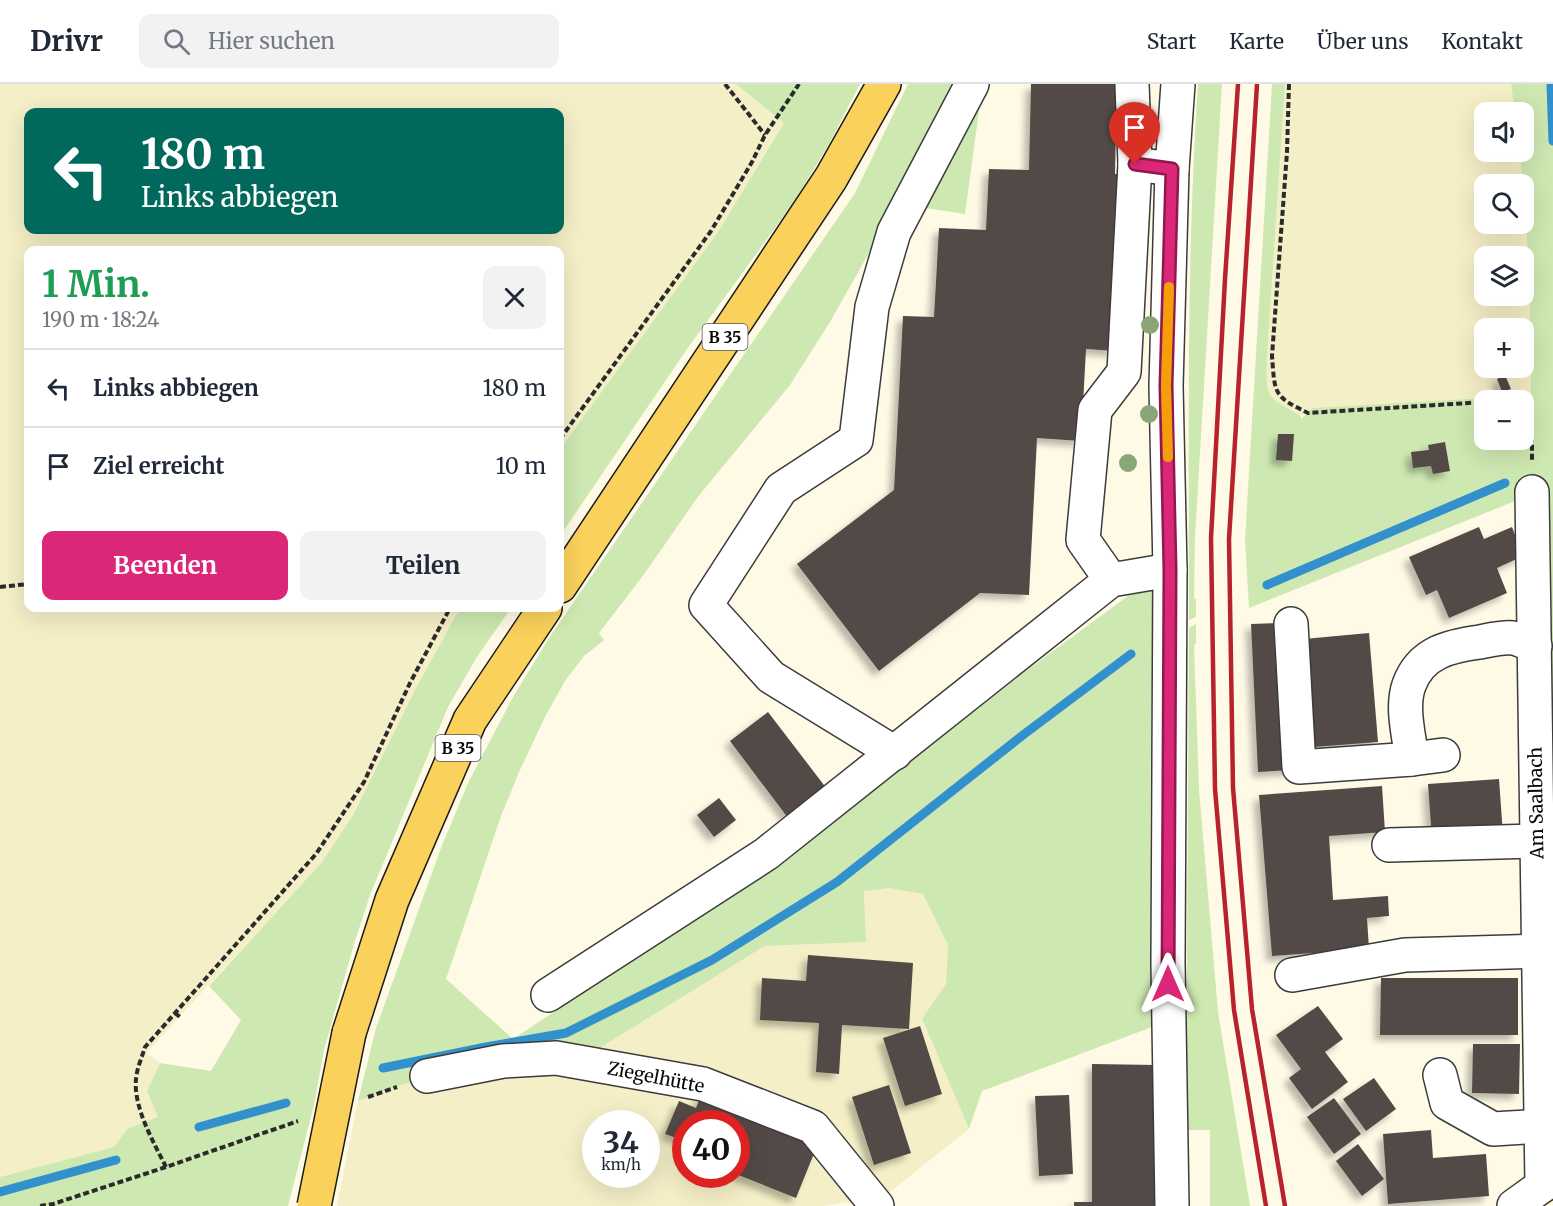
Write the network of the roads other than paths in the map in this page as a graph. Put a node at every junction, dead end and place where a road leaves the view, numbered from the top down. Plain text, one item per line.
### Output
1 (885, 84) edge
2 (972, 84) edge
3 (1132, 84) edge
4 (1178, 84) edge
5 (1135, 164) junction
6 (1172, 169) junction
7 (1532, 492) dead end
8 (1170, 570) junction
9 (564, 580) edge
10 (1111, 580) junction
11 (542, 612) edge
12 (1291, 624) dead end
13 (1534, 646) junction
14 (895, 753) junction
15 (1537, 841) junction
16 (1389, 845) dead end
17 (1539, 951) junction
18 (1292, 975) dead end
19 (548, 995) dead end
20 (427, 1076) dead end
21 (1440, 1076) dead end
22 (1542, 1126) junction
23 (1547, 1182) edge
24 (314, 1206) edge
25 (877, 1206) edge
26 (1172, 1206) edge
27 (1514, 1206) edge

1 - 9 main road, B 35
2 - 14 street
3 - 5 street
4 - 6 street
5 - 6 street
5 - 10 street
6 - 8 street
7 - 13 street, Am Saalbach
8 - 10 street
8 - 26 street
10 - 14 street
11 - 24 main road, B 35, bridge
12 - 13 street
13 - 15 street, Am Saalbach
14 - 19 street
15 - 16 street
15 - 17 street, Am Saalbach
17 - 18 street
17 - 22 street, Am Saalbach
20 - 25 street, Ziegelhütte
21 - 22 street
22 - 23 street, Am Saalbach
23 - 27 street

